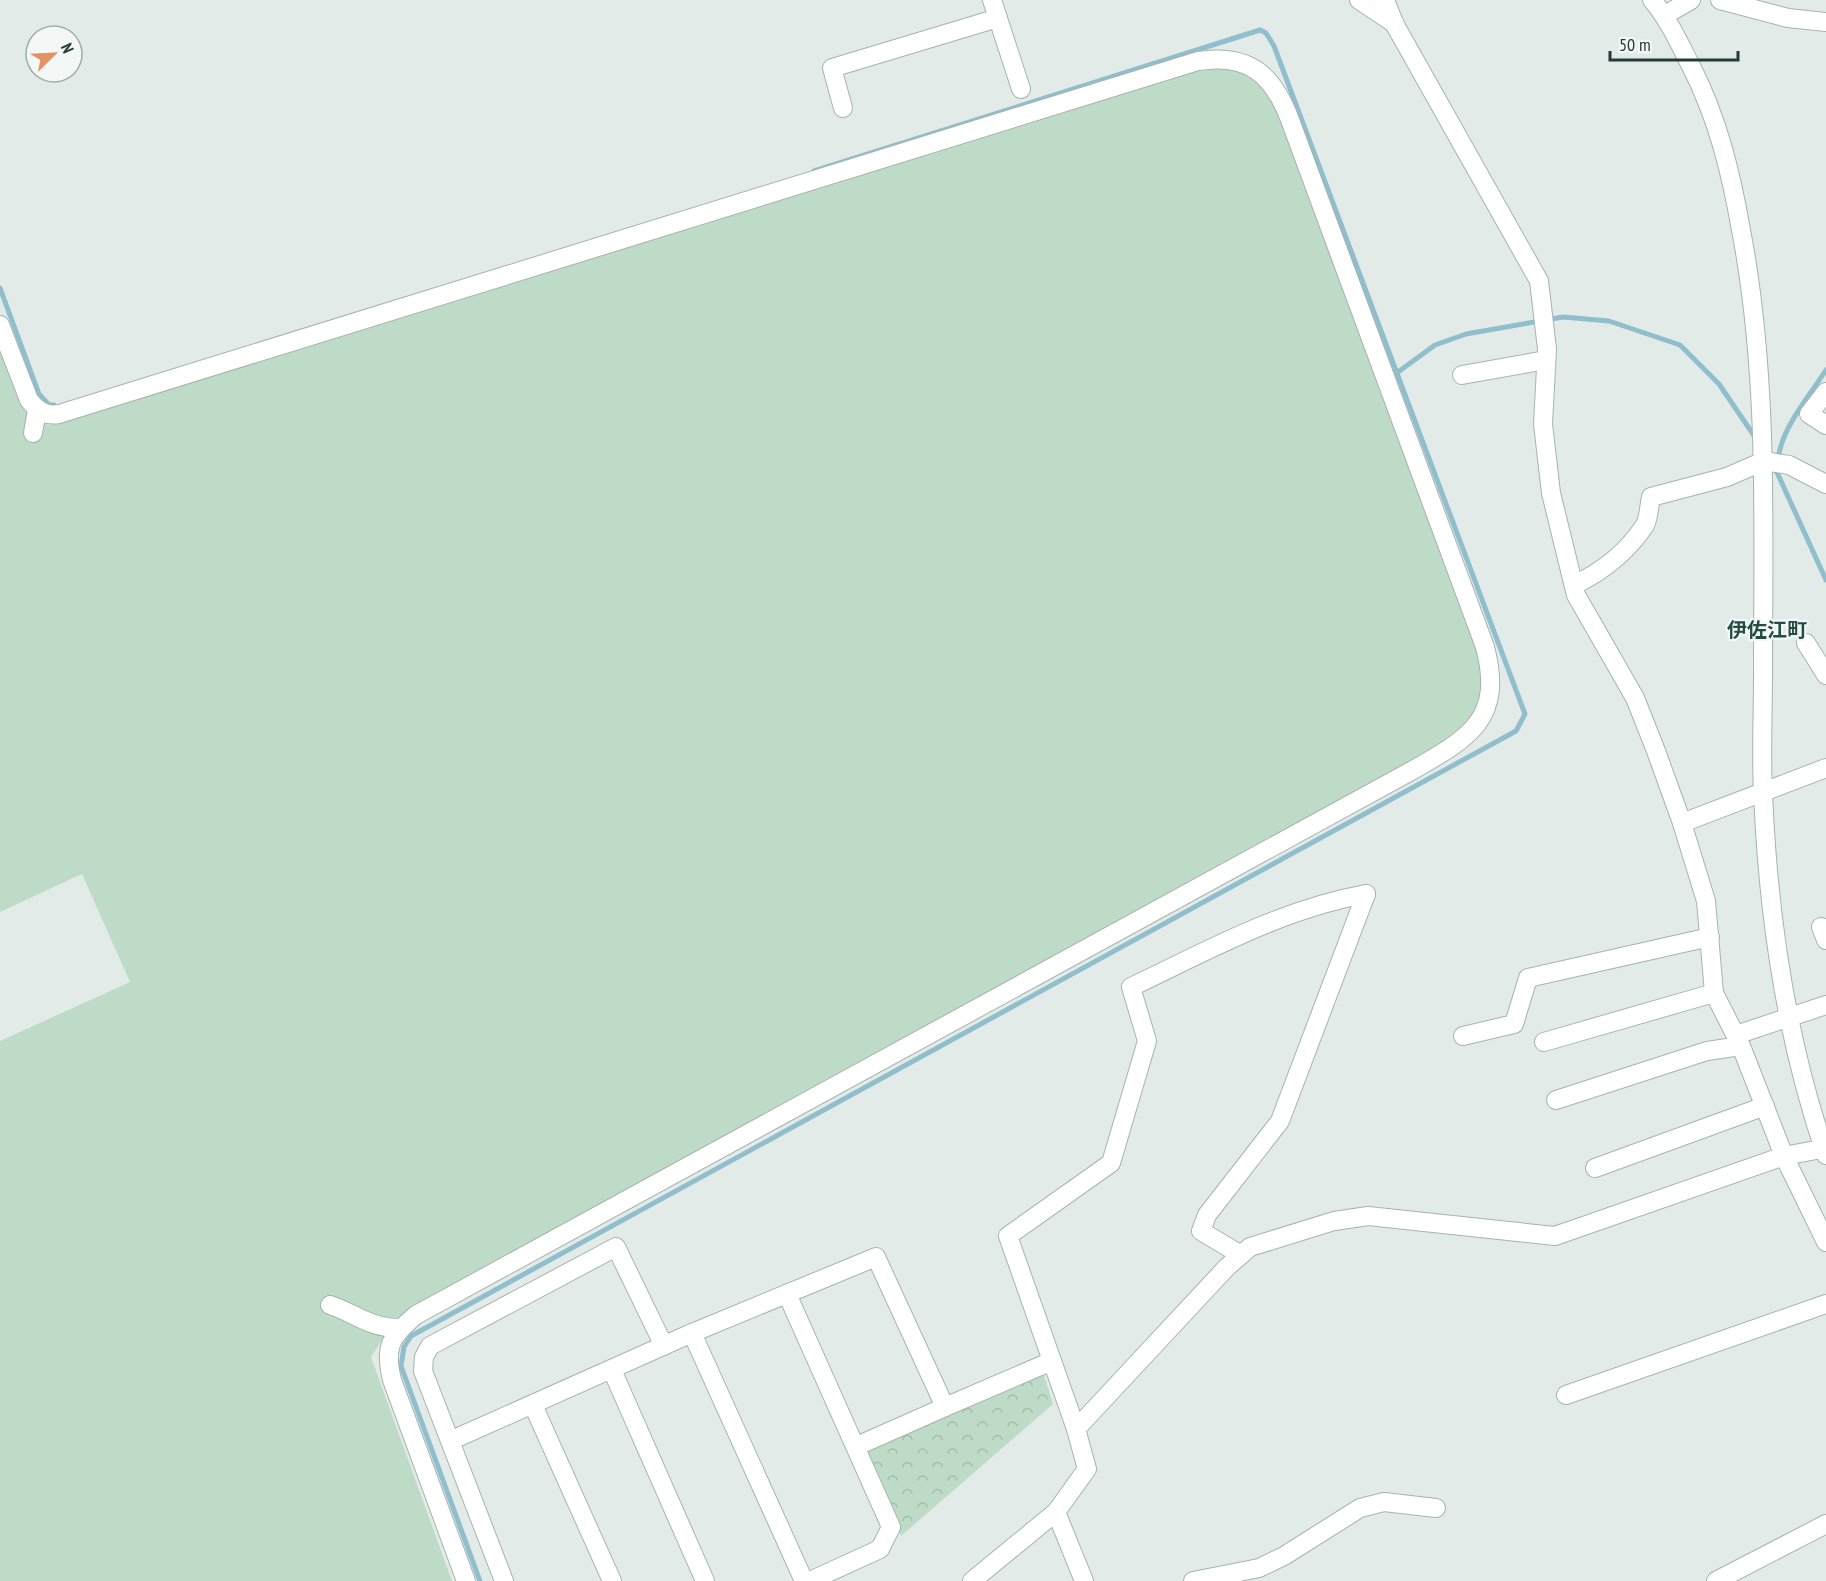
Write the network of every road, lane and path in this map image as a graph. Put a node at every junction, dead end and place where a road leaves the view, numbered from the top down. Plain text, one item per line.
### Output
1 (992, 0) edge
2 (1359, 0) edge
3 (1385, 0) edge
4 (1652, 0) edge
5 (1686, 0) edge
6 (1691, 0) edge
7 (1720, 0) edge
8 (1793, 9) edge
9 (1665, 15) junction
10 (998, 18) junction
11 (1826, 22) edge
12 (1395, 25) junction
13 (1021, 89) dead end
14 (843, 108) dead end
15 (0, 325) edge
16 (1546, 360) junction
17 (1462, 375) dead end
18 (1826, 392) edge
19 (37, 410) junction
20 (1826, 425) edge
21 (33, 433) dead end
22 (1764, 461) junction
23 (1826, 484) edge
24 (1574, 585) junction
25 (1806, 643) dead end
26 (1826, 675) edge
27 (1826, 768) edge
28 (1763, 792) junction
29 (1682, 823) junction
30 (1710, 937) junction
31 (1714, 993) junction
32 (1826, 1005) edge
33 (1789, 1018) junction
34 (1462, 1036) dead end
35 (1739, 1041) junction
36 (1544, 1042) dead end
37 (1556, 1100) dead end
38 (1765, 1106) junction
39 (1825, 1150) edge
40 (1784, 1156) junction
41 (1595, 1168) dead end
42 (1826, 1242) edge
43 (1241, 1255) junction
44 (787, 1294) junction
45 (1826, 1304) edge
46 (330, 1305) dead end
47 (400, 1329) junction
48 (692, 1333) junction
49 (664, 1346) junction
50 (1052, 1360) junction
51 (612, 1370) junction
52 (1566, 1395) dead end
53 (533, 1405) junction
54 (945, 1407) junction
55 (1076, 1429) junction
56 (452, 1440) junction
57 (857, 1446) junction
58 (1436, 1508) dead end
59 (1056, 1512) junction
60 (1826, 1524) edge
61 (995, 1573) edge
62 (466, 1581) edge
63 (504, 1581) edge
64 (612, 1581) edge
65 (705, 1581) edge
66 (804, 1581) edge
67 (810, 1581) edge
68 (972, 1581) edge
69 (1084, 1581) edge
70 (1193, 1581) edge
71 (1716, 1581) edge

1 - 10 street
2 - 12 street
3 - 12 street
4 - 9 street
5 - 6 street
5 - 9 street
7 - 8 street
8 - 11 street
9 - 22 street
10 - 13 street
10 - 14 street
12 - 16 street
15 - 19 street
16 - 17 street
16 - 24 street
18 - 20 street
19 - 21 street
19 - 47 street
22 - 23 street
22 - 24 street
22 - 28 street
24 - 29 street
25 - 26 street
27 - 28 street
28 - 29 street
28 - 33 street
29 - 30 street
30 - 31 street
30 - 34 street
31 - 35 street
31 - 36 street
32 - 33 street
33 - 35 street
33 - 39 street
35 - 37 street
35 - 38 street
38 - 40 street
38 - 41 street
39 - 40 street
40 - 42 street
40 - 43 street
43 - 50 street
43 - 55 street
44 - 48 street
44 - 54 street
44 - 57 street
45 - 52 street
46 - 47 street
47 - 62 street
48 - 49 street
48 - 66 street
49 - 51 street
49 - 56 street
50 - 54 street
50 - 55 street
51 - 53 street
51 - 65 street
53 - 56 street
53 - 64 street
54 - 57 street
55 - 59 street
56 - 63 street
57 - 67 street
58 - 70 street
59 - 61 street
59 - 69 street
60 - 71 street
61 - 68 street

